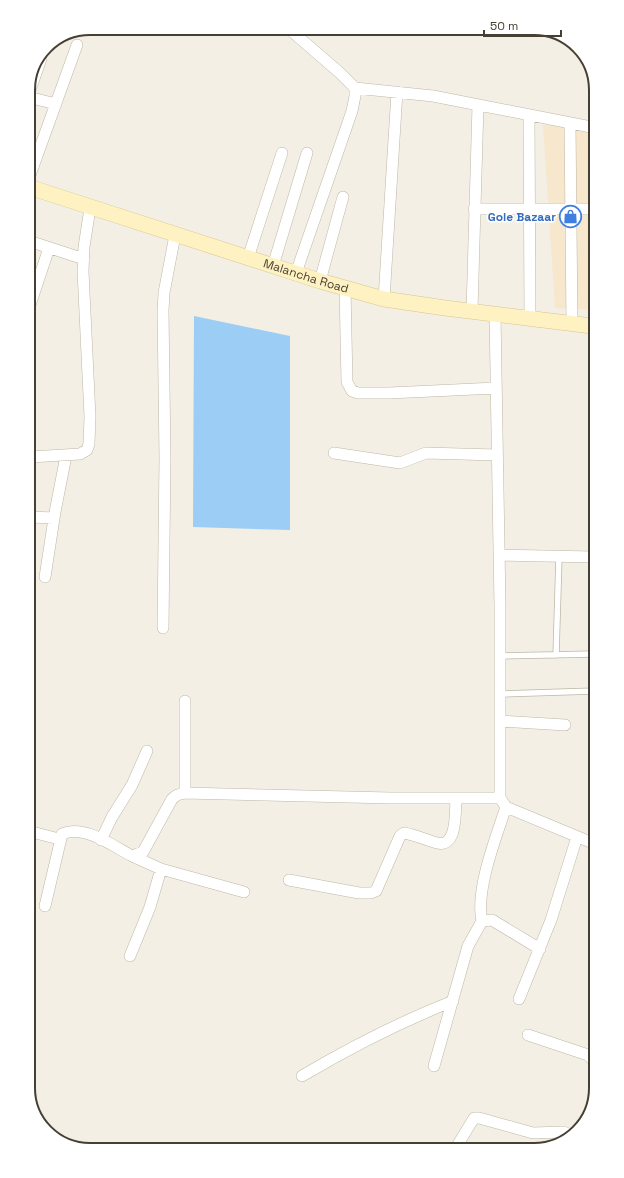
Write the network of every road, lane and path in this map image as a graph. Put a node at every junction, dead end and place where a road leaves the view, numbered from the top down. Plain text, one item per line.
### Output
1 (296, 35) edge
2 (77, 46) dead end
3 (355, 88) junction
4 (398, 92) junction
5 (35, 98) edge
6 (56, 104) junction
7 (478, 105) junction
8 (529, 115) junction
9 (570, 123) junction
10 (589, 127) edge
11 (282, 153) dead end
12 (307, 153) dead end
13 (35, 160) edge
14 (35, 189) edge
15 (343, 197) dead end
16 (90, 208) junction
17 (474, 209) junction
18 (529, 209) junction
19 (570, 209) junction
20 (589, 209) edge
21 (175, 235) junction
22 (35, 243) edge
23 (49, 248) junction
24 (248, 258) junction
25 (84, 259) junction
26 (273, 266) junction
27 (296, 273) junction
28 (320, 281) junction
29 (345, 288) junction
30 (35, 290) edge
31 (384, 298) junction
32 (472, 312) junction
33 (495, 314) junction
34 (530, 319) junction
35 (572, 324) junction
36 (589, 326) edge
37 (496, 388) junction
38 (334, 453) dead end
39 (496, 455) junction
40 (66, 456) junction
41 (35, 457) edge
42 (35, 517) edge
43 (54, 518) junction
44 (499, 555) junction
45 (559, 557) junction
46 (589, 557) edge
47 (45, 577) dead end
48 (163, 628) dead end
49 (589, 654) edge
50 (556, 655) junction
51 (500, 656) junction
52 (589, 691) edge
53 (500, 694) junction
54 (185, 701) dead end
55 (500, 721) junction
56 (565, 725) dead end
57 (147, 751) dead end
58 (185, 793) junction
59 (456, 798) junction
60 (503, 802) junction
61 (35, 833) edge
62 (577, 837) junction
63 (59, 839) junction
64 (101, 840) junction
65 (589, 842) edge
66 (132, 856) junction
67 (161, 869) junction
68 (289, 880) dead end
69 (244, 892) dead end
70 (45, 906) dead end
71 (482, 921) junction
72 (540, 950) junction
73 (130, 956) dead end
74 (519, 999) dead end
75 (453, 1001) junction
76 (528, 1035) dead end
77 (589, 1057) edge
78 (434, 1066) dead end
79 (302, 1076) dead end
80 (566, 1133) edge
81 (459, 1143) edge

1 - 3 street
2 - 6 street
3 - 4 street
3 - 27 street
4 - 7 street
4 - 31 street
5 - 6 street
6 - 13 street
7 - 8 street
7 - 17 street
8 - 9 street
8 - 18 street
9 - 10 street
9 - 19 street
11 - 24 street
12 - 26 street
14 - 16 main road, Malancha Road
15 - 28 street
16 - 21 main road, Malancha Road
16 - 25 street
17 - 18 street
17 - 32 street
18 - 19 street
18 - 34 street
19 - 20 street
19 - 35 street
21 - 24 main road, Malancha Road
21 - 48 street
22 - 23 street
23 - 25 street
23 - 30 street
24 - 26 main road, Malancha Road
25 - 40 street
26 - 27 main road, Malancha Road
27 - 28 main road, Malancha Road
28 - 29 main road, Malancha Road
29 - 31 main road, Malancha Road
29 - 37 street
31 - 32 main road, Malancha Road
32 - 33 main road, Malancha Road
33 - 34 main road, Malancha Road
33 - 37 street
34 - 35 main road, Malancha Road
35 - 36 main road, Malancha Road
37 - 39 street
38 - 39 street
39 - 44 street
40 - 41 street
40 - 43 street
42 - 43 street
43 - 47 street
44 - 45 street
44 - 51 street
45 - 46 street
45 - 50 lane
49 - 50 lane
50 - 51 lane
51 - 53 street
52 - 53 lane
53 - 55 street
54 - 58 street
55 - 56 street
55 - 60 street
57 - 64 street
58 - 59 street
58 - 66 street
59 - 60 street
59 - 68 street
60 - 62 street
60 - 71 street
61 - 63 street
62 - 65 street
62 - 72 street
63 - 64 street
63 - 70 street
64 - 66 street
66 - 67 street
67 - 69 street
67 - 73 street
71 - 72 street
71 - 75 street
72 - 74 street
75 - 78 street
75 - 79 street
76 - 77 street
80 - 81 street

